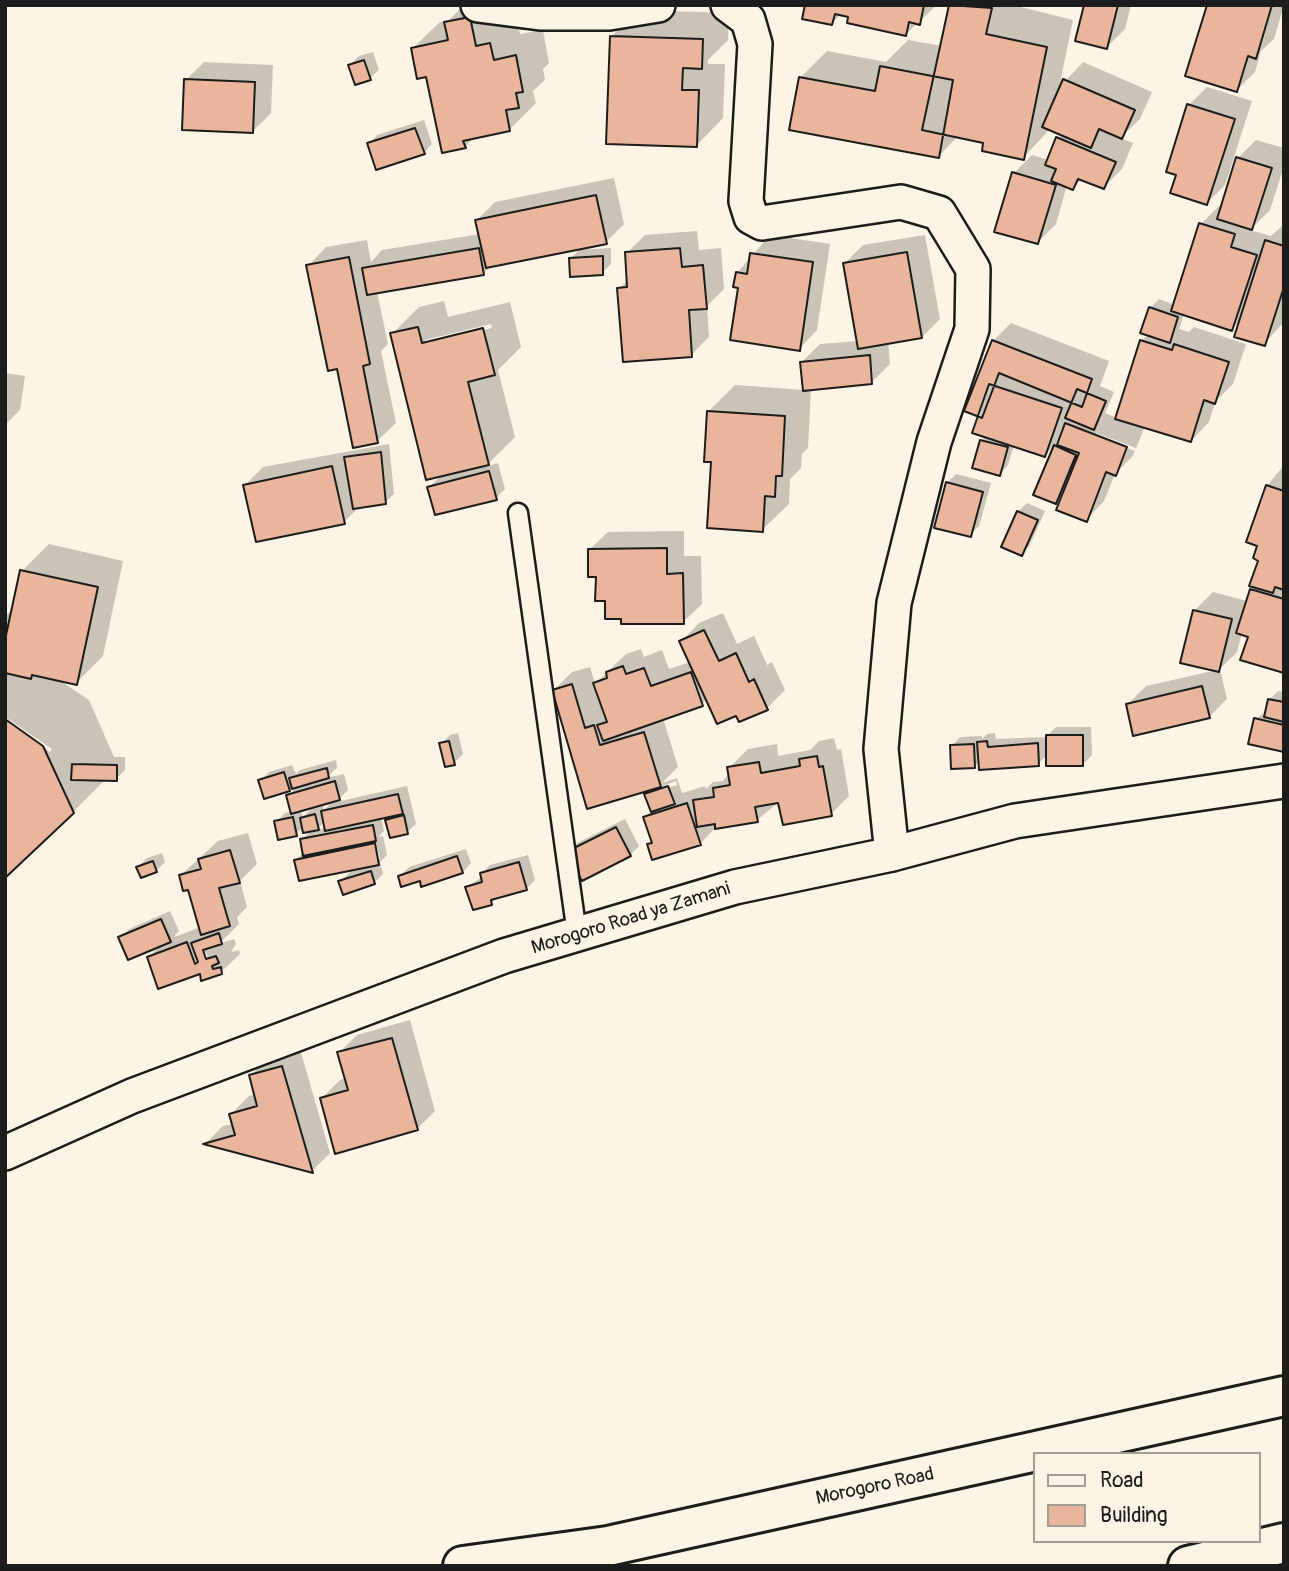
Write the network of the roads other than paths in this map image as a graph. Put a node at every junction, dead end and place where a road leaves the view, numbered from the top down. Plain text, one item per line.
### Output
1 (478, 5) edge
2 (658, 5) edge
3 (728, 5) edge
4 (518, 513) dead end
5 (1284, 781) edge
6 (892, 854) junction
7 (577, 934) junction
8 (5, 1153) edge
9 (1284, 1396) edge
10 (1284, 1543) edge
11 (463, 1566) edge
12 (1188, 1566) edge

1 - 2 street
3 - 6 street
4 - 7 lane
5 - 6 street, Morogoro Road ya Zamani
6 - 7 street, Morogoro Road ya Zamani
7 - 8 street, Morogoro Road ya Zamani
9 - 11 highway, Morogoro Road
10 - 12 highway

